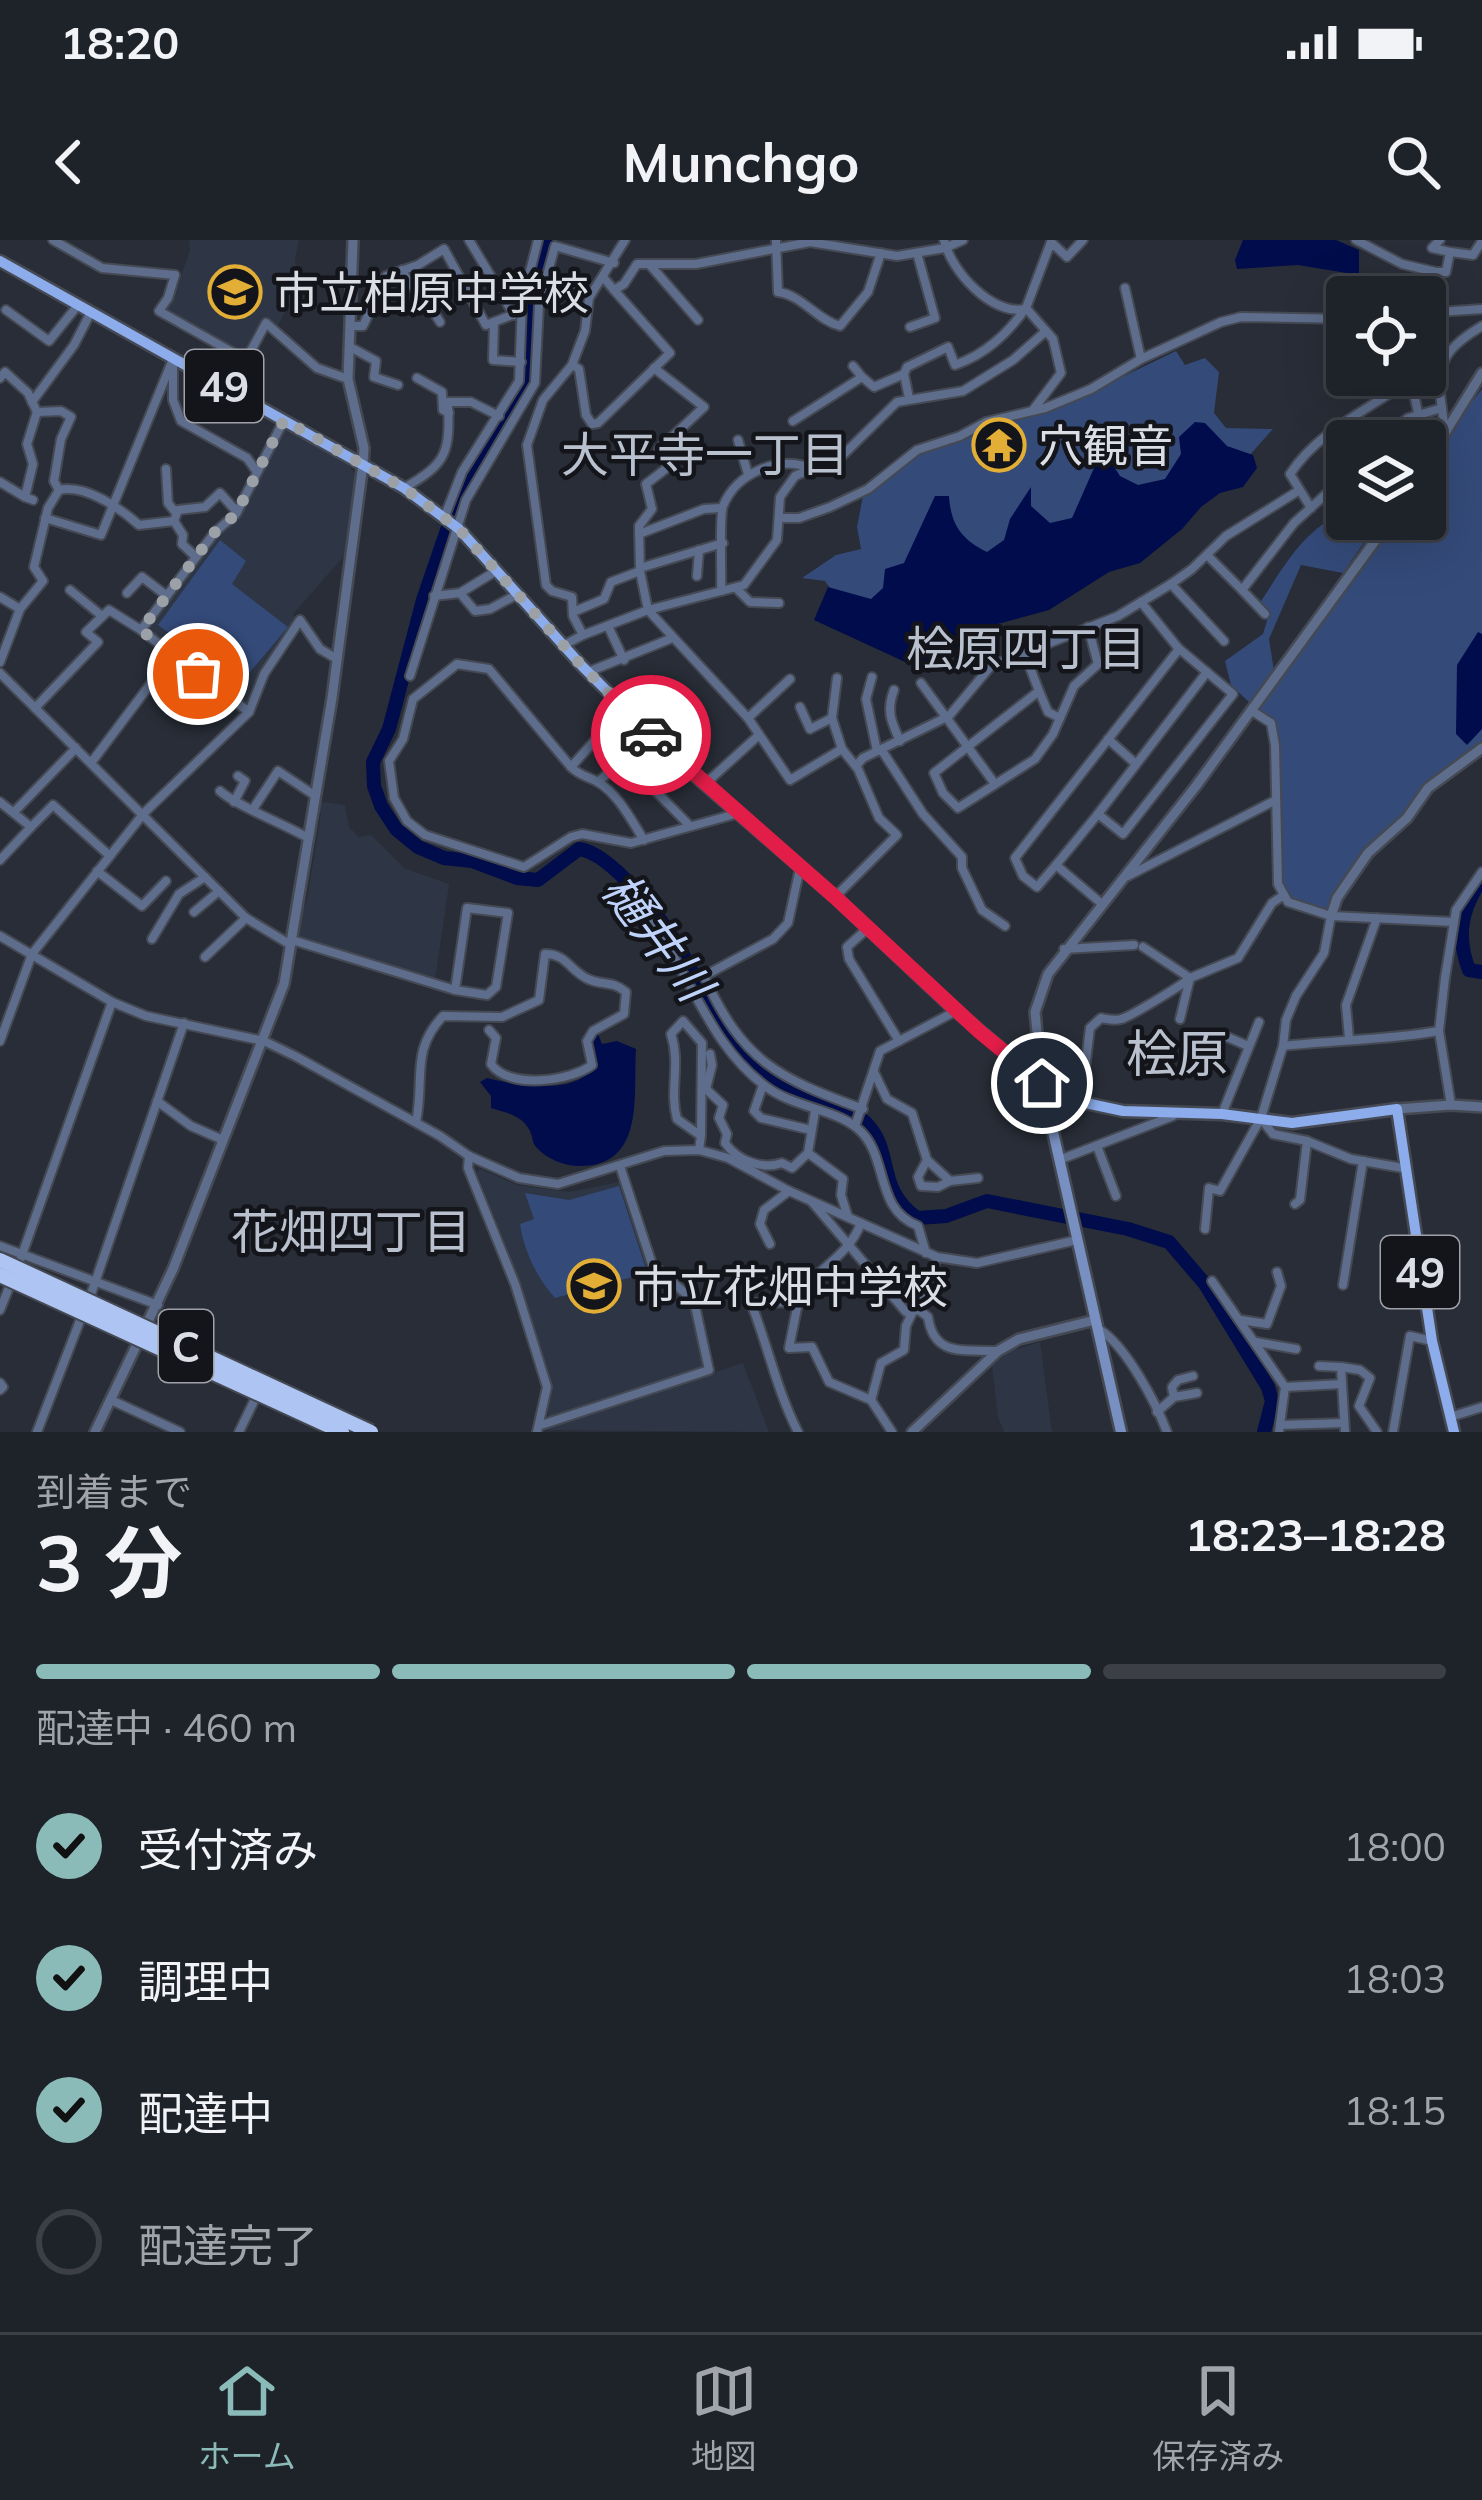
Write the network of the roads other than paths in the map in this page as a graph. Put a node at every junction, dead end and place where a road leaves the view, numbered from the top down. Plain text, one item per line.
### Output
1 (53, 240) edge
2 (353, 240) edge
3 (469, 240) edge
4 (538, 240) edge
5 (625, 240) edge
6 (735, 240) edge
7 (963, 240) edge
8 (1083, 240) edge
9 (1440, 240) edge
10 (827, 241) edge
11 (1050, 241) edge
12 (1360, 241) edge
13 (1482, 241) edge
14 (776, 244) edge
15 (944, 244) edge
16 (1450, 252) junction
17 (881, 253) junction
18 (917, 253) junction
19 (734, 255) junction
20 (0, 261) edge
21 (614, 263) junction
22 (650, 265) junction
23 (402, 270) junction
24 (1436, 272) junction
25 (1435, 276) edge
26 (603, 277) junction
27 (545, 283) junction
28 (1125, 288) dead end
29 (614, 290) junction
30 (590, 295) junction
31 (79, 303) junction
32 (1026, 308) junction
33 (1482, 309) edge
34 (5, 310) dead end
35 (92, 310) junction
36 (1446, 311) edge
37 (517, 315) junction
38 (1326, 319) edge
39 (698, 320) dead end
40 (440, 322) dead end
41 (494, 322) junction
42 (350, 326) junction
43 (1482, 326) edge
44 (910, 327) dead end
45 (1046, 331) junction
46 (350, 347) junction
47 (173, 357) junction
48 (1141, 359) junction
49 (521, 362) junction
50 (572, 365) junction
51 (853, 366) dead end
52 (654, 368) junction
53 (1482, 373) edge
54 (904, 374) junction
55 (0, 377) edge
56 (862, 377) junction
57 (417, 378) dead end
58 (348, 379) junction
59 (398, 385) dead end
60 (1387, 396) edge
61 (1415, 396) edge
62 (909, 398) junction
63 (32, 402) junction
64 (1442, 408) junction
65 (1034, 410) junction
66 (37, 412) junction
67 (449, 413) junction
68 (1418, 413) junction
69 (499, 416) junction
70 (284, 420) junction
71 (1408, 420) edge
72 (1443, 420) edge
73 (794, 421) dead end
74 (1446, 431) edge
75 (738, 440) dead end
76 (363, 464) junction
77 (811, 469) junction
78 (166, 470) dead end
79 (257, 472) junction
80 (748, 473) junction
81 (0, 482) edge
82 (404, 488) junction
83 (59, 490) junction
84 (1298, 491) junction
85 (1326, 494) edge
86 (112, 505) junction
87 (722, 508) junction
88 (1311, 508) junction
89 (237, 512) junction
90 (45, 518) junction
91 (175, 518) junction
92 (444, 518) junction
93 (780, 518) junction
94 (459, 529) junction
95 (639, 534) junction
96 (1376, 540) edge
97 (723, 543) junction
98 (698, 550) junction
99 (1207, 555) junction
100 (196, 557) junction
101 (497, 570) junction
102 (640, 570) junction
103 (698, 576) dead end
104 (1171, 584) junction
105 (736, 589) junction
106 (70, 590) dead end
107 (1242, 590) junction
108 (721, 591) junction
109 (127, 593) dead end
110 (460, 593) junction
111 (518, 594) junction
112 (166, 596) junction
113 (434, 596) junction
114 (0, 597) edge
115 (1141, 602) junction
116 (779, 603) dead end
117 (20, 609) junction
118 (648, 610) junction
119 (573, 612) junction
120 (1265, 614) dead end
121 (102, 616) junction
122 (608, 626) junction
123 (1088, 627) junction
124 (141, 630) junction
125 (583, 635) junction
126 (670, 639) junction
127 (1224, 641) dead end
128 (563, 645) junction
129 (1176, 646) junction
130 (1024, 652) junction
131 (173, 654) junction
132 (337, 659) junction
133 (624, 660) junction
134 (0, 662) edge
135 (588, 672) junction
136 (1207, 672) junction
137 (0, 673) edge
138 (410, 676) dead end
139 (872, 677) dead end
140 (837, 678) dead end
141 (790, 679) dead end
142 (921, 683) dead end
143 (895, 690) dead end
144 (1039, 691) junction
145 (800, 707) dead end
146 (35, 708) junction
147 (623, 709) junction
148 (1252, 711) junction
149 (250, 712) junction
150 (949, 716) junction
151 (748, 718) junction
152 (832, 718) junction
153 (1060, 718) junction
154 (759, 735) junction
155 (1108, 739) junction
156 (900, 741) junction
157 (969, 747) junction
158 (76, 748) junction
159 (1482, 748) edge
160 (842, 749) junction
161 (879, 750) junction
162 (91, 763) junction
163 (1136, 764) junction
164 (856, 766) junction
165 (571, 767) junction
166 (238, 776) dead end
167 (598, 782) junction
168 (705, 784) junction
169 (995, 784) junction
170 (220, 791) dead end
171 (314, 795) junction
172 (1276, 800) junction
173 (0, 802) edge
174 (236, 802) junction
175 (253, 809) junction
176 (15, 812) junction
177 (144, 813) junction
178 (739, 813) junction
179 (1097, 814) junction
180 (230, 817) dead end
181 (690, 826) junction
182 (31, 827) junction
183 (308, 838) junction
184 (644, 840) junction
185 (110, 856) junction
186 (0, 860) edge
187 (1056, 865) junction
188 (801, 867) junction
189 (98, 872) junction
190 (1482, 872) edge
191 (205, 877) junction
192 (1124, 878) junction
193 (166, 881) dead end
194 (219, 891) junction
195 (1284, 895) junction
196 (835, 897) junction
197 (1102, 904) junction
198 (638, 906) dead end
199 (194, 912) dead end
200 (1331, 916) junction
201 (246, 918) junction
202 (1377, 918) junction
203 (1454, 922) junction
204 (1005, 926) dead end
205 (868, 928) junction
206 (0, 936) edge
207 (152, 939) dead end
208 (291, 943) junction
209 (1064, 949) junction
210 (32, 954) junction
211 (205, 958) dead end
212 (1190, 978) junction
213 (455, 990) junction
214 (112, 1002) junction
215 (956, 1011) junction
216 (1180, 1019) dead end
217 (1258, 1022) dead end
218 (184, 1023) junction
219 (489, 1030) dead end
220 (1439, 1031) junction
221 (1225, 1036) dead end
222 (1349, 1039) junction
223 (264, 1041) junction
224 (899, 1041) junction
225 (0, 1042) edge
226 (722, 1044) junction
227 (1249, 1046) junction
228 (1283, 1046) junction
229 (706, 1052) junction
230 (874, 1072) junction
231 (1042, 1083) junction
232 (763, 1084) junction
233 (157, 1101) junction
234 (1081, 1102) junction
235 (1451, 1105) junction
236 (1482, 1107) edge
237 (1397, 1109) junction
238 (815, 1111) junction
239 (1180, 1113) junction
240 (1222, 1114) junction
241 (859, 1117) junction
242 (1261, 1118) junction
243 (416, 1122) junction
244 (811, 1130) junction
245 (701, 1136) junction
246 (223, 1140) junction
247 (1307, 1142) junction
248 (1097, 1146) junction
249 (699, 1150) junction
250 (808, 1153) junction
251 (469, 1156) junction
252 (927, 1160) junction
253 (1059, 1160) junction
254 (1364, 1161) junction
255 (620, 1166) junction
256 (1403, 1168) junction
257 (978, 1178) dead end
258 (950, 1181) junction
259 (790, 1191) junction
260 (1117, 1196) dead end
261 (811, 1201) junction
262 (1294, 1204) dead end
263 (848, 1217) junction
264 (861, 1223) junction
265 (1205, 1229) dead end
266 (1078, 1240) junction
267 (770, 1244) dead end
268 (0, 1246) edge
269 (848, 1248) junction
270 (926, 1253) junction
271 (22, 1255) junction
272 (937, 1258) junction
273 (0, 1260) edge
274 (17, 1270) dead end
275 (1277, 1272) dead end
276 (5, 1280) edge
277 (94, 1280) junction
278 (1213, 1281) dead end
279 (1342, 1286) dead end
280 (800, 1291) junction
281 (88, 1301) dead end
282 (158, 1305) junction
283 (0, 1310) edge
284 (916, 1311) junction
285 (81, 1318) dead end
286 (1239, 1320) junction
287 (1096, 1324) junction
288 (1432, 1341) junction
289 (1254, 1342) junction
290 (1296, 1348) dead end
291 (998, 1351) junction
292 (1319, 1366) dead end
293 (1340, 1367) junction
294 (1193, 1376) dead end
295 (1342, 1384) junction
296 (1286, 1387) junction
297 (1197, 1394) dead end
298 (1174, 1397) junction
299 (255, 1399) dead end
300 (111, 1400) junction
301 (303, 1400) dead end
302 (871, 1400) junction
303 (1482, 1407) edge
304 (1157, 1412) junction
305 (294, 1417) dead end
306 (1449, 1418) junction
307 (1344, 1427) edge
308 (539, 1429) edge
309 (1280, 1429) edge
310 (37, 1432) edge
311 (95, 1432) edge
312 (180, 1432) edge
313 (239, 1432) edge
314 (341, 1432) edge
315 (371, 1432) edge
316 (798, 1432) edge
317 (892, 1432) edge
318 (912, 1432) edge
319 (1121, 1432) edge
320 (1167, 1432) edge
321 (1377, 1432) edge
322 (1393, 1432) edge
323 (1454, 1432) edge

1 - 58 street
2 - 42 street
3 - 37 street
4 - 37 street
5 - 21 street
6 - 19 street
7 - 15 street
8 - 11 street
9 - 16 street
10 - 14 street
10 - 17 street
11 - 32 street
12 - 24 street
13 - 16 street
14 - 17 street
14 - 19 street
15 - 18 street
15 - 32 street
16 - 24 street
17 - 18 street
18 - 44 street
19 - 22 street
20 - 31 main road, 49
21 - 26 street
21 - 27 street
22 - 29 street
22 - 39 street
23 - 40 street
23 - 41 street
23 - 42 street
24 - 25 street
26 - 29 street
26 - 30 street
27 - 30 street
27 - 94 street
28 - 48 street
29 - 52 street
30 - 50 street
31 - 34 street
31 - 35 main road, 49
32 - 45 street
32 - 54 street
33 - 36 street
35 - 47 main road, 49
35 - 63 street
37 - 41 street
37 - 49 street
38 - 48 street
41 - 49 street
42 - 46 street
43 - 64 street
45 - 62 street
45 - 65 street
46 - 58 street
46 - 59 street
47 - 70 main road, 49
47 - 79 street
47 - 86 street
48 - 65 street
49 - 69 street
50 - 52 street
50 - 119 street
51 - 56 street
52 - 95 street
53 - 74 street
54 - 56 street
54 - 62 street
55 - 63 street
56 - 73 street
57 - 67 street
58 - 76 street
60 - 84 street
61 - 68 street
62 - 77 street
63 - 66 street
64 - 68 street
64 - 72 street
65 - 93 street
66 - 81 street
66 - 83 street
67 - 69 street
67 - 82 street
68 - 71 street
69 - 92 street
70 - 76 main road, 49
70 - 79 street
75 - 80 street
76 - 82 main road, 49
76 - 132 street
77 - 80 street
77 - 93 street
78 - 91 street
79 - 89 street
80 - 87 street
82 - 92 main road, 49
83 - 86 street
83 - 90 street
84 - 88 street
84 - 99 street
85 - 88 street
86 - 90 street
86 - 91 street
87 - 95 street
87 - 97 street
88 - 107 street
89 - 91 street
89 - 100 street
90 - 117 street
91 - 100 street
92 - 94 main road, 49
93 - 105 street
94 - 101 main road, 49
94 - 113 street
95 - 102 street
96 - 148 street
97 - 98 street
97 - 108 street
98 - 102 street
98 - 103 street
99 - 104 street
99 - 107 street
100 - 112 street
101 - 110 street
101 - 111 main road, 49
102 - 118 street
102 - 119 street
104 - 115 street
104 - 127 street
105 - 108 street
105 - 116 street
106 - 121 street
107 - 120 street
108 - 118 street
109 - 112 street
110 - 111 street
110 - 113 street
111 - 128 main road, 49
112 - 124 street
113 - 138 street
114 - 117 street
115 - 123 street
115 - 129 street
117 - 134 street
118 - 122 street
118 - 126 street
119 - 125 street
121 - 124 street
121 - 146 street
122 - 125 street
122 - 133 street
123 - 130 street
123 - 153 street
124 - 131 street
125 - 128 street
126 - 133 street
126 - 151 street
128 - 135 main road, 49
129 - 136 street
129 - 155 street
130 - 144 street
130 - 150 street
131 - 149 street
131 - 162 street
132 - 149 street
132 - 171 street
133 - 135 street
135 - 147 main road, 49
136 - 163 street
136 - 179 street
137 - 146 street
139 - 161 street
140 - 152 street
141 - 151 street
142 - 150 street
143 - 156 street
144 - 153 street
144 - 157 street
145 - 152 street
146 - 158 street
147 - 165 street
147 - 168 main road, 49
148 - 172 street
148 - 192 street
149 - 177 street
150 - 156 street
150 - 157 street
151 - 154 street
152 - 160 street
153 - 169 street
154 - 160 street
154 - 168 street
155 - 163 street
155 - 187 street
156 - 161 street
157 - 169 street
157 - 169 street
158 - 162 street
158 - 176 street
159 - 200 street
160 - 164 street
161 - 164 street
161 - 204 street
162 - 177 street
163 - 179 street
164 - 196 street
165 - 167 street
165 - 184 street
166 - 174 street
167 - 181 street
167 - 184 street
168 - 178 main road, 49
170 - 174 street
171 - 175 street
171 - 183 street
172 - 192 street
172 - 195 street
173 - 176 street
174 - 175 street
174 - 180 street
175 - 183 street
176 - 182 street
177 - 185 street
177 - 191 street
178 - 181 street
178 - 188 main road, 49
179 - 187 street
181 - 184 street
182 - 185 street
182 - 186 street
183 - 208 street
185 - 189 street
187 - 197 street
188 - 196 main road, 49
188 - 241 street
189 - 193 street
189 - 210 street
190 - 203 street
191 - 194 street
191 - 207 street
192 - 197 street
194 - 199 street
194 - 201 street
195 - 200 street
195 - 212 street
196 - 205 main road, 49
197 - 209 street
198 - 226 street
200 - 202 street
200 - 228 street
201 - 208 street
201 - 211 street
202 - 203 street
202 - 222 street
203 - 220 street
205 - 215 main road, 49
205 - 224 street
206 - 210 street
208 - 213 street
208 - 223 street
209 - 212 street
209 - 231 street
210 - 214 street
210 - 225 street
212 - 216 street
212 - 234 street
213 - 213 street
214 - 218 street
214 - 271 street
215 - 224 street
215 - 231 main road, 49
217 - 227 street
218 - 223 street
218 - 233 street
219 - 243 street
220 - 222 street
220 - 235 street
221 - 227 street
222 - 228 street
223 - 243 street
223 - 246 street
224 - 230 street
226 - 229 street
226 - 232 street
227 - 240 street
228 - 242 street
229 - 245 street
229 - 245 street
229 - 250 street
230 - 241 street
230 - 252 street
231 - 234 main road, 49
231 - 253 main road
232 - 238 street
232 - 244 street
233 - 246 street
233 - 277 street
234 - 239 main road, 49
235 - 236 street, 49
235 - 237 street, 49
237 - 242 main road, 49
237 - 256 main road, 49
238 - 241 street
238 - 244 street
239 - 240 main road, 49
239 - 248 street
240 - 242 main road, 49
241 - 270 street
242 - 247 street
242 - 265 street
243 - 251 street
244 - 250 street
245 - 249 street
246 - 282 street
247 - 254 street
247 - 262 street
248 - 253 street
248 - 260 street
249 - 255 street
249 - 259 street
250 - 263 street
251 - 255 street
251 - 308 street
252 - 258 street
252 - 258 street
253 - 266 main road
254 - 256 street
254 - 279 street
255 - 308 street
256 - 288 main road, 49
257 - 258 street
259 - 261 street
259 - 267 street
261 - 263 street
261 - 269 street
263 - 264 street
264 - 269 street
264 - 270 street
266 - 272 street
266 - 287 main road
268 - 271 street
269 - 280 street
269 - 284 street
270 - 272 street
271 - 274 street
271 - 277 street
272 - 284 street
273 - 315 highway, C, bridge
275 - 286 street
276 - 283 street
276 - 314 highway, C, bridge
277 - 281 street
277 - 282 street
278 - 286 street
280 - 302 street
280 - 316 street
282 - 300 street
284 - 291 street
284 - 302 street
285 - 310 street
286 - 289 street
287 - 291 street
287 - 304 street
287 - 319 main road
288 - 306 main road, 49
288 - 322 street
289 - 290 street
289 - 296 street
291 - 318 street
292 - 293 street
293 - 295 street
293 - 321 street
294 - 298 street
295 - 296 street
295 - 307 street
296 - 309 street
297 - 298 street
298 - 304 street
299 - 313 street
300 - 311 street
300 - 312 street
301 - 305 street
302 - 317 street
303 - 306 street
304 - 320 street
306 - 323 main road, 49
307 - 309 street

